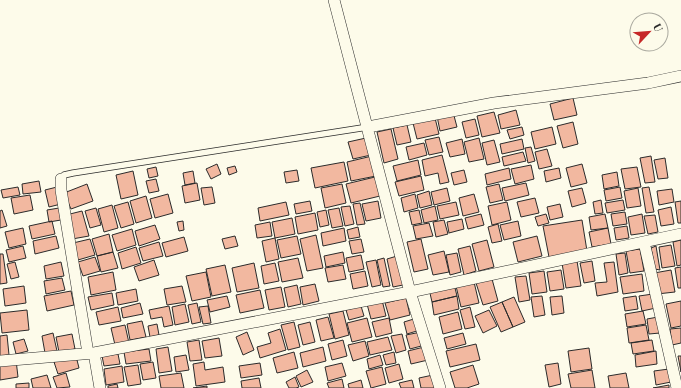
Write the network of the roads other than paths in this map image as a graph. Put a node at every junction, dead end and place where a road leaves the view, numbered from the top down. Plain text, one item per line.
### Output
1 (334, 0) edge
2 (681, 76) edge
3 (368, 127) junction
4 (61, 178) joint
5 (681, 234) edge
6 (644, 242) junction
7 (410, 292) junction
8 (91, 353) junction
9 (0, 361) edge
10 (100, 388) edge
11 (440, 388) edge
12 (677, 388) edge

1 - 3 street
2 - 3 street
3 - 4 lane
3 - 7 street
4 - 8 street
5 - 6 street
6 - 7 street
6 - 12 street
7 - 8 street
7 - 11 street
8 - 9 street
8 - 10 street

